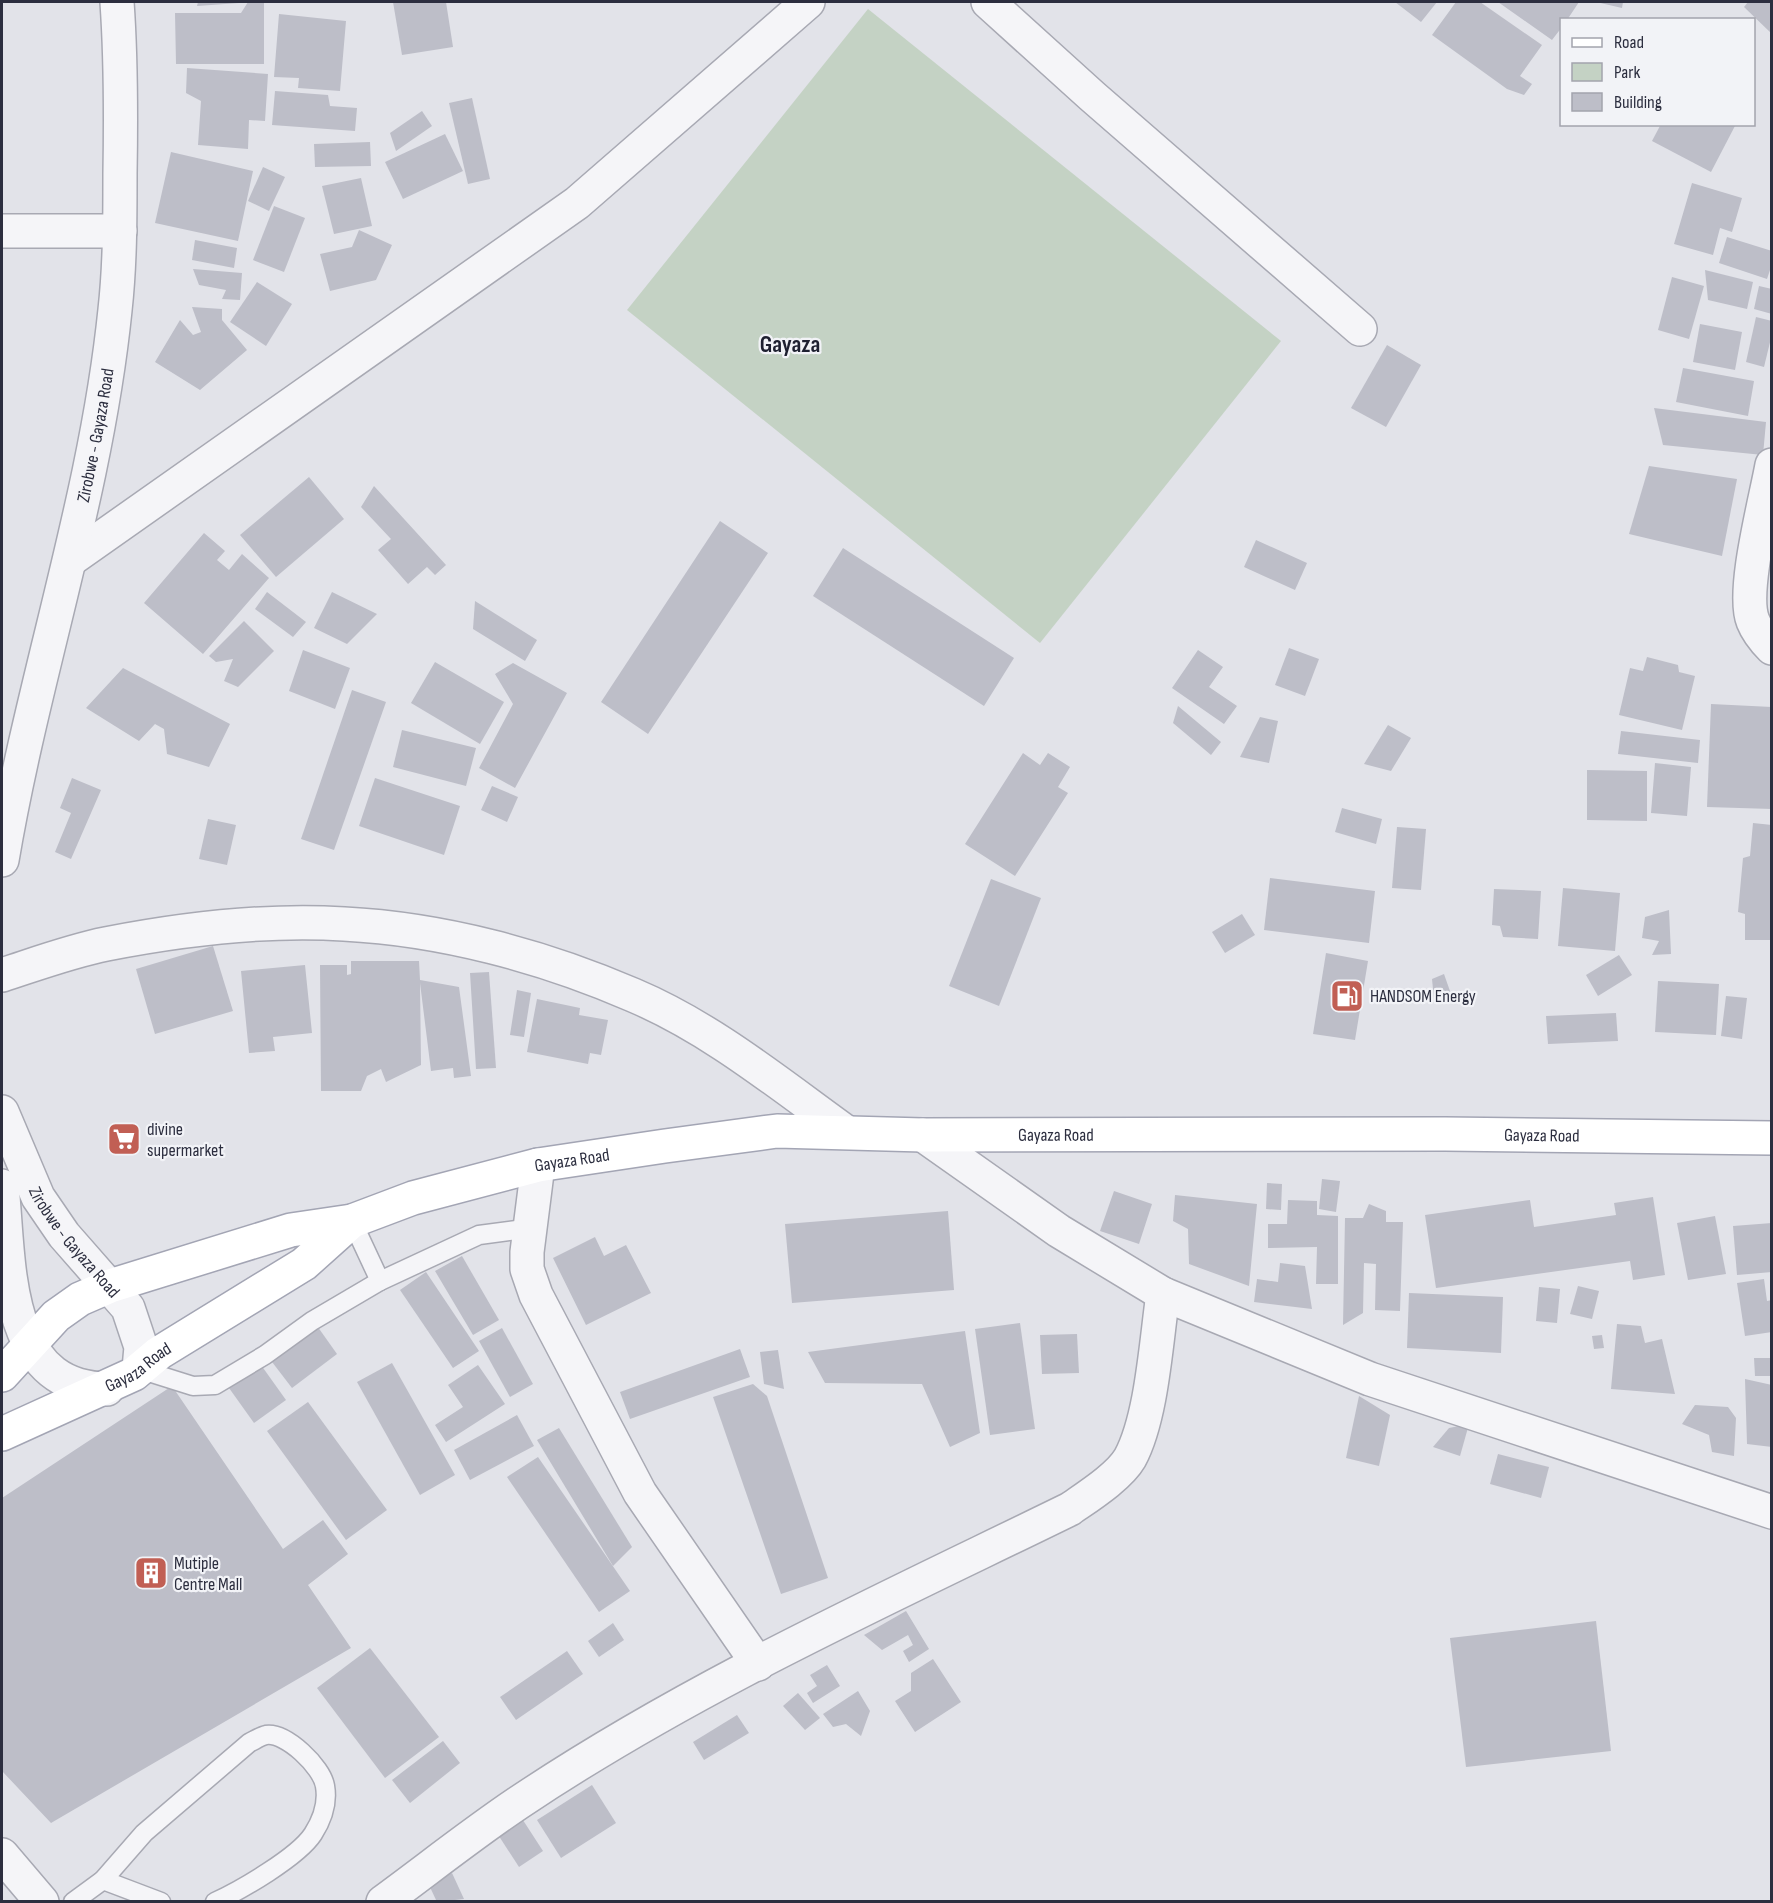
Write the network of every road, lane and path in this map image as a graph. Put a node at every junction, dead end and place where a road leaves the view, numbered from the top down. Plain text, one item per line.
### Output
1 (117, 2) edge
2 (808, 2) edge
3 (988, 2) edge
4 (2, 231) edge
5 (120, 231) junction
6 (1360, 329) dead end
7 (1772, 465) edge
8 (70, 560) junction
9 (1772, 648) edge
10 (2, 860) edge
11 (2, 975) edge
12 (2, 1113) edge
13 (846, 1132) junction
14 (923, 1135) junction
15 (1772, 1138) edge
16 (538, 1165) junction
17 (2, 1186) edge
18 (352, 1221) junction
19 (532, 1228) junction
20 (380, 1281) junction
21 (110, 1286) junction
22 (1163, 1294) junction
23 (28, 1344) junction
24 (139, 1369) junction
25 (2, 1375) edge
26 (107, 1389) junction
27 (2, 1434) edge
28 (1772, 1512) edge
29 (758, 1664) junction
30 (2, 1855) edge
31 (102, 1880) junction
32 (42, 1902) edge
33 (73, 1902) edge
34 (161, 1902) edge
35 (215, 1902) edge
36 (383, 1902) edge

1 - 5 street, Zirobwe - Gayaza Road
2 - 8 street
3 - 6 street
4 - 5 street
5 - 8 street, Zirobwe - Gayaza Road
7 - 9 street
8 - 10 street, Zirobwe - Gayaza Road
11 - 13 street
12 - 21 street, Zirobwe - Gayaza Road
13 - 14 main road, Gayaza Road
13 - 16 main road, Gayaza Road
14 - 15 main road, Gayaza Road
14 - 22 street
16 - 18 main road, Gayaza Road
16 - 19 street
17 - 23 street, Zirobwe - Gayaza Road
18 - 20 lane
18 - 21 main road, Gayaza Road
18 - 24 main road, Gayaza Road
19 - 20 lane
19 - 29 street
20 - 24 lane
21 - 23 main road, Gayaza Road
21 - 24 street, Zirobwe - Gayaza Road
22 - 28 street
22 - 29 street
23 - 25 main road, Gayaza Road
23 - 26 street, Zirobwe - Gayaza Road
24 - 26 main road, Gayaza Road
26 - 27 main road, Gayaza Road
29 - 36 street
30 - 32 street
31 - 33 lane
31 - 34 lane
31 - 35 lane

